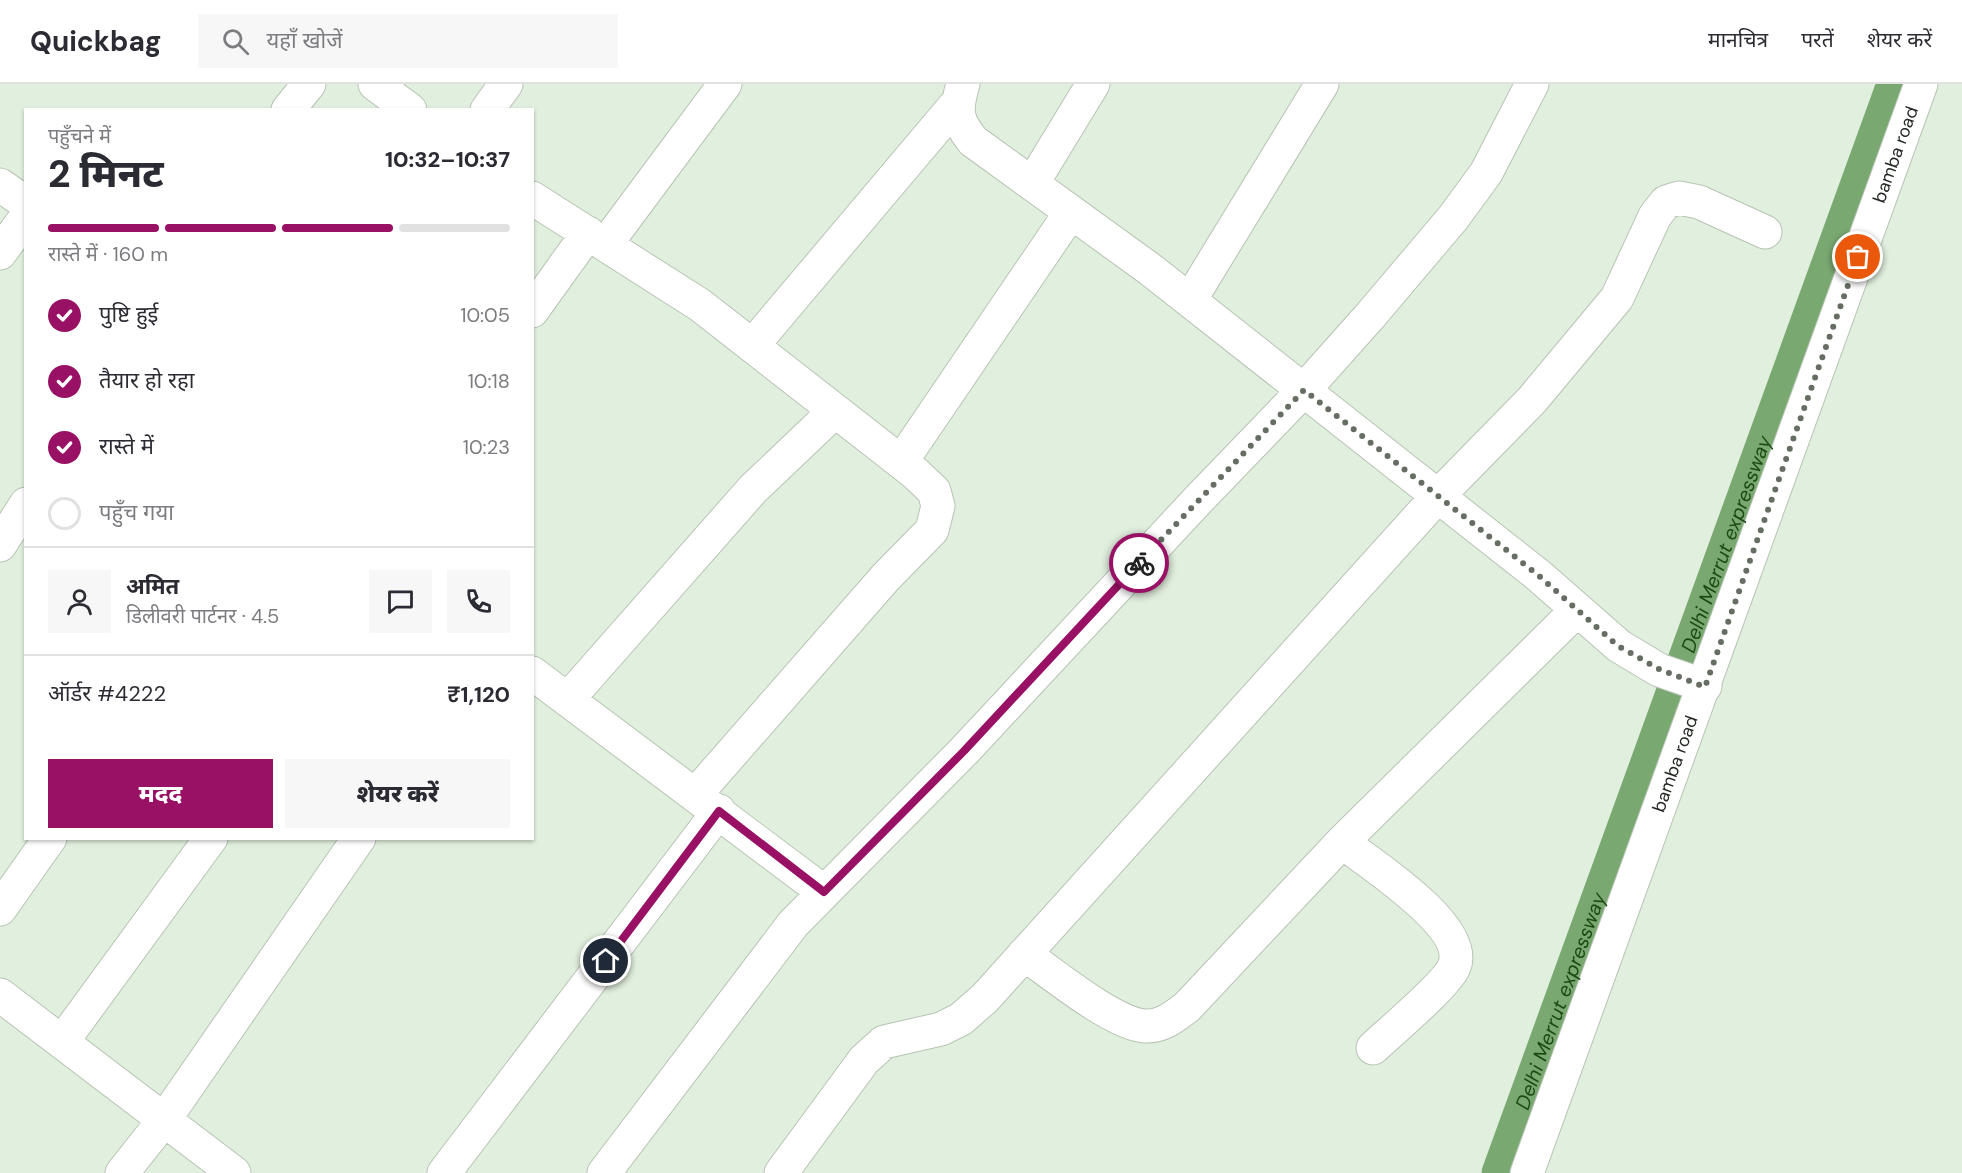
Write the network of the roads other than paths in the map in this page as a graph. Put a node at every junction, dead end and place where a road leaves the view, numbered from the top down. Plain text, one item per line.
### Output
1 (309, 84) edge
2 (375, 84) edge
3 (506, 84) edge
4 (725, 84) edge
5 (1093, 84) edge
6 (1322, 84) edge
7 (1532, 84) edge
8 (1921, 84) edge
9 (961, 93) edge
10 (290, 108) edge
11 (407, 108) edge
12 (489, 108) edge
13 (0, 184) edge
14 (1032, 184) junction
15 (534, 199) edge
16 (24, 202) edge
17 (1071, 212) junction
18 (24, 220) edge
19 (1765, 232) dead end
20 (597, 238) junction
21 (0, 253) edge
22 (1190, 300) junction
23 (534, 309) edge
24 (752, 346) junction
25 (1304, 390) junction
26 (835, 411) junction
27 (901, 462) junction
28 (1438, 495) junction
29 (24, 507) edge
30 (0, 545) edge
31 (1577, 610) junction
32 (534, 674) edge
33 (1698, 684) junction
34 (568, 699) junction
35 (707, 803) junction
36 (49, 840) edge
37 (210, 840) edge
38 (358, 840) edge
39 (1342, 842) junction
40 (824, 892) junction
41 (0, 909) edge
42 (1024, 954) junction
43 (0, 995) edge
44 (62, 1042) junction
45 (1373, 1048) dead end
46 (164, 1120) junction
47 (122, 1173) edge
48 (234, 1173) edge
49 (444, 1173) edge
50 (604, 1173) edge
51 (781, 1173) edge
52 (1527, 1173) edge

1 - 10 street
2 - 11 street
3 - 12 street
4 - 20 street
5 - 14 street
6 - 22 street
7 - 25 street
8 - 33 street, bamba road
9 - 14 street
9 - 24 street
13 - 16 street
14 - 17 street
15 - 20 street
17 - 22 street
17 - 27 street
18 - 21 street
19 - 28 street
20 - 23 street
20 - 24 street
22 - 25 street
24 - 26 street
25 - 28 street
25 - 40 street
26 - 27 street
26 - 34 street
27 - 35 street
28 - 31 street
28 - 42 street
29 - 30 street
31 - 33 street
31 - 39 street
32 - 34 street
33 - 52 street, bamba road
34 - 35 street
35 - 40 street
35 - 49 street
36 - 41 street
37 - 44 street
38 - 46 street
39 - 42 street
39 - 45 street
40 - 50 street
42 - 51 street
43 - 44 street
44 - 46 street
46 - 47 street
46 - 48 street

